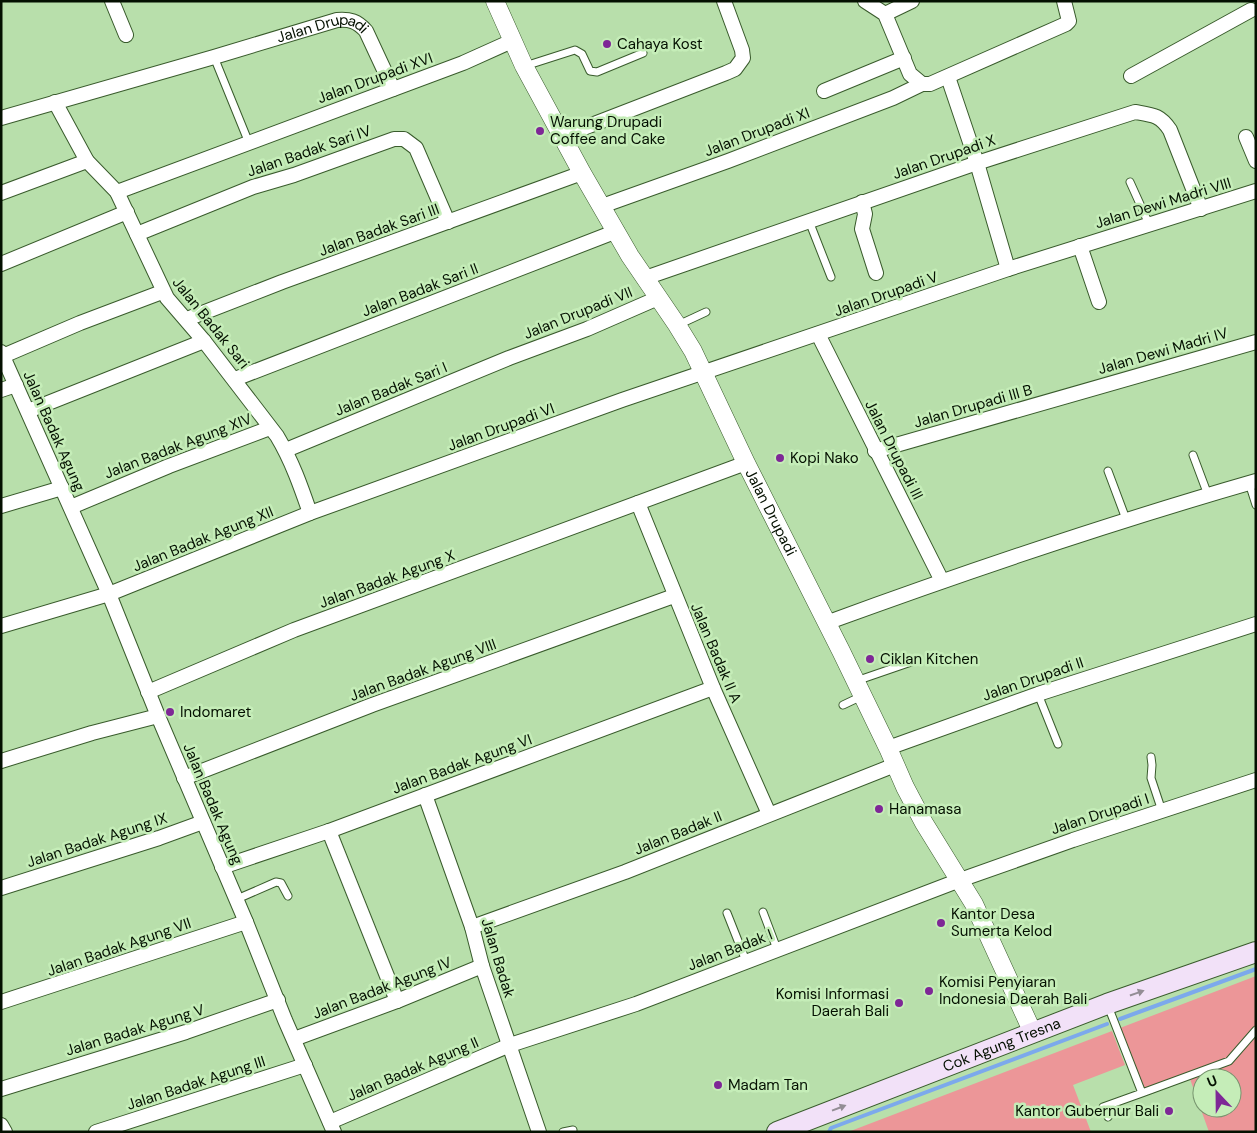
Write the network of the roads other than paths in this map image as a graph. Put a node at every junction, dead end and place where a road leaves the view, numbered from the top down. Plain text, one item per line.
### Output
1 (112, 1) edge
2 (494, 1) edge
3 (724, 1) edge
4 (865, 1) edge
5 (912, 1) edge
6 (1064, 1) edge
7 (1249, 6) edge
8 (885, 14) junction
9 (126, 35) dead end
10 (512, 41) junction
11 (643, 53) dead end
12 (214, 57) junction
13 (904, 58) junction
14 (524, 66) junction
15 (1130, 76) dead end
16 (948, 77) junction
17 (922, 84) junction
18 (393, 89) junction
19 (824, 91) dead end
20 (55, 102) junction
21 (1, 118) edge
22 (563, 136) junction
23 (1246, 137) dead end
24 (249, 143) junction
25 (87, 161) junction
26 (1256, 161) edge
27 (977, 163) junction
28 (582, 173) junction
29 (1130, 182) dead end
30 (1256, 191) edge
31 (117, 192) junction
32 (1, 193) edge
33 (862, 202) junction
34 (602, 206) junction
35 (1202, 209) junction
36 (127, 212) junction
37 (809, 220) junction
38 (448, 222) junction
39 (1149, 224) junction
40 (617, 231) junction
41 (137, 234) junction
42 (1080, 246) junction
43 (1, 264) edge
44 (1008, 269) junction
45 (876, 273) dead end
46 (831, 277) dead end
47 (645, 278) junction
48 (162, 292) junction
49 (660, 297) junction
50 (1098, 302) dead end
51 (706, 312) dead end
52 (187, 320) junction
53 (677, 325) junction
54 (818, 334) junction
55 (204, 341) junction
56 (1256, 342) edge
57 (2, 354) edge
58 (510, 358) joint
59 (703, 372) junction
60 (235, 379) junction
61 (16, 385) junction
62 (1, 390) edge
63 (1079, 392) joint
64 (28, 412) junction
65 (270, 428) junction
66 (286, 450) junction
67 (876, 451) junction
68 (1194, 455) dead end
69 (746, 463) junction
70 (1108, 470) dead end
71 (1252, 482) edge
72 (62, 488) junction
73 (1208, 495) junction
74 (638, 503) junction
75 (1256, 505) edge
76 (1, 506) edge
77 (71, 507) junction
78 (310, 513) junction
79 (1126, 519) junction
80 (942, 581) junction
81 (109, 594) junction
82 (674, 596) junction
83 (826, 624) junction
84 (1256, 624) edge
85 (1, 626) edge
86 (917, 660) dead end
87 (713, 688) junction
88 (859, 689) junction
89 (148, 692) junction
90 (1038, 694) junction
91 (843, 705) dead end
92 (158, 716) junction
93 (1058, 744) dead end
94 (888, 748) junction
95 (1151, 757) dead end
96 (1, 761) edge
97 (894, 765) junction
98 (184, 778) junction
99 (1253, 781) edge
100 (425, 795) junction
101 (1162, 811) junction
102 (769, 814) junction
103 (203, 822) junction
104 (329, 831) junction
105 (222, 867) junction
106 (960, 880) junction
107 (1, 888) edge
108 (288, 896) dead end
109 (237, 899) junction
110 (763, 912) dead end
111 (727, 914) dead end
112 (246, 922) junction
113 (472, 927) junction
114 (777, 949) junction
115 (1256, 952) edge
116 (746, 961) junction
117 (482, 966) junction
118 (278, 1000) junction
119 (397, 1001) junction
120 (1, 1002) edge
121 (1107, 1004) junction
122 (1256, 1030) edge
123 (1033, 1033) junction
124 (294, 1039) junction
125 (510, 1045) junction
126 (305, 1065) junction
127 (1, 1089) edge
128 (1142, 1093) junction
129 (1108, 1117) dead end
130 (1, 1125) edge
131 (814, 1125) edge
132 (332, 1127) edge
133 (573, 1130) dead end
134 (5, 1132) edge
135 (96, 1132) edge
136 (539, 1132) edge
137 (563, 1132) edge
138 (777, 1132) edge

1 - 9 street
2 - 10 street, Jalan Drupadi
3 - 22 street
4 - 8 street
5 - 8 street
6 - 16 street, Jalan Drupadi XI
7 - 15 street
8 - 13 street
10 - 14 street, Jalan Drupadi
10 - 18 street, Jalan Drupadi XVI
11 - 14 lane
12 - 18 street, Jalan Drupadi
12 - 20 street, Jalan Drupadi
12 - 24 lane
13 - 17 street
13 - 19 street
14 - 22 street, Jalan Drupadi
16 - 17 street, Jalan Drupadi XI
16 - 27 street
17 - 34 street, Jalan Drupadi XI
18 - 24 street, Jalan Drupadi XVI
20 - 21 street, Jalan Drupadi
20 - 25 street, Jalan Badak Sari
22 - 28 street, Jalan Drupadi
23 - 26 street
24 - 31 street, Jalan Drupadi XVI
25 - 31 street, Jalan Badak Sari
25 - 32 street
27 - 33 street, Jalan Drupadi X
27 - 35 street, Jalan Drupadi X
27 - 44 street
28 - 34 street, Jalan Drupadi
28 - 38 street, Jalan Badak Sari III
29 - 39 lane
30 - 35 street, Jalan Dewi Madri VIII
31 - 36 street, Jalan Badak Sari
33 - 37 street, Jalan Drupadi X
33 - 45 street
34 - 40 street, Jalan Drupadi
35 - 39 street, Jalan Dewi Madri VIII
36 - 41 street, Jalan Badak Sari
36 - 43 street
37 - 46 lane
37 - 47 street, Jalan Drupadi X
38 - 41 street, Jalan Badak Sari IV
38 - 52 street, Jalan Badak Sari III
39 - 42 street, Jalan Dewi Madri VIII
40 - 47 street, Jalan Drupadi
40 - 60 street, Jalan Badak Sari II
41 - 48 street, Jalan Badak Sari
42 - 44 street, Jalan Drupadi V
42 - 50 street
44 - 54 street, Jalan Drupadi V
47 - 49 street, Jalan Drupadi
48 - 52 street, Jalan Badak Sari
48 - 57 street
49 - 53 street, Jalan Drupadi
49 - 58 street, Jalan Drupadi VII
51 - 53 lane
52 - 55 street, Jalan Badak Sari
53 - 59 street, Jalan Drupadi
54 - 59 street, Jalan Drupadi V
54 - 67 street, Jalan Drupadi III
55 - 60 street, Jalan Badak Sari
55 - 64 street
56 - 63 street, Jalan Dewi Madri IV
57 - 61 street, Jalan Badak Agung
58 - 66 street, Jalan Badak Sari I
59 - 69 street, Jalan Drupadi
59 - 78 street, Jalan Drupadi VI
60 - 65 street, Jalan Badak Sari
61 - 62 street
61 - 64 street, Jalan Badak Agung
63 - 67 street, Jalan Drupadi III B
64 - 72 street, Jalan Badak Agung
65 - 66 street, Jalan Badak Sari
65 - 77 street, Jalan Badak Agung XIV
66 - 78 street, Jalan Badak Sari
67 - 80 street, Jalan Drupadi III
68 - 73 lane
69 - 74 street, Jalan Badak Agung X
69 - 83 street, Jalan Drupadi
70 - 79 lane
71 - 73 street
71 - 75 lane
72 - 76 street
72 - 77 street, Jalan Badak Agung
73 - 79 street
74 - 82 street, Jalan Badak II A
74 - 89 street, Jalan Badak Agung X
77 - 81 street, Jalan Badak Agung
78 - 81 street, Jalan Badak Agung XII
79 - 80 street
80 - 83 street
81 - 85 street, Jalan Badak Agung XII
81 - 89 street, Jalan Badak Agung
82 - 87 street, Jalan Badak II A
82 - 98 street, Jalan Badak Agung VIII
83 - 88 street, Jalan Drupadi
84 - 90 street, Jalan Drupadi II
86 - 88 lane
87 - 100 street, Jalan Badak Agung VI
87 - 102 street, Jalan Badak II A
88 - 91 lane
88 - 94 street, Jalan Drupadi
89 - 92 street, Jalan Badak Agung
90 - 93 lane
90 - 94 street, Jalan Drupadi II
92 - 96 street
92 - 98 street, Jalan Badak Agung
94 - 97 street, Jalan Drupadi
95 - 101 lane
97 - 102 street, Jalan Badak II
97 - 106 street, Jalan Drupadi
98 - 103 street, Jalan Badak Agung
99 - 101 street, Jalan Drupadi I
100 - 104 street, Jalan Badak Agung VI
100 - 113 street, Jalan Badak
101 - 106 street, Jalan Drupadi I
102 - 113 street, Jalan Badak II
103 - 105 street, Jalan Badak Agung
103 - 107 street, Jalan Badak Agung IX
104 - 105 street, Jalan Badak Agung VI
104 - 119 street
105 - 109 street, Jalan Badak Agung
106 - 114 street, Jalan Badak I
106 - 123 street, Jalan Drupadi
108 - 109 lane
109 - 112 street, Jalan Badak Agung
110 - 114 lane
111 - 116 lane
112 - 118 street, Jalan Badak Agung
112 - 120 street, Jalan Badak Agung VII
113 - 117 street, Jalan Badak
114 - 116 street, Jalan Badak I
121 -> 115 main road, Cok Agung Tresna
116 - 125 street, Jalan Badak I
117 - 119 street, Jalan Badak Agung IV
117 - 125 street, Jalan Badak
118 - 124 street, Jalan Badak Agung
118 - 127 street, Jalan Badak Agung V
119 - 124 street, Jalan Badak Agung IV
121 - 123 main road, Cok Agung Tresna
121 - 128 lane
122 - 128 lane
131 -> 123 main road, Cok Agung Tresna
124 - 126 street, Jalan Badak Agung
125 - 132 street, Jalan Badak Agung II
125 - 136 street, Jalan Badak
126 - 132 street, Jalan Badak Agung
126 - 135 street, Jalan Badak Agung III
128 - 129 lane
130 - 134 street
131 - 138 main road, Cok Agung Tresna
133 - 137 lane

